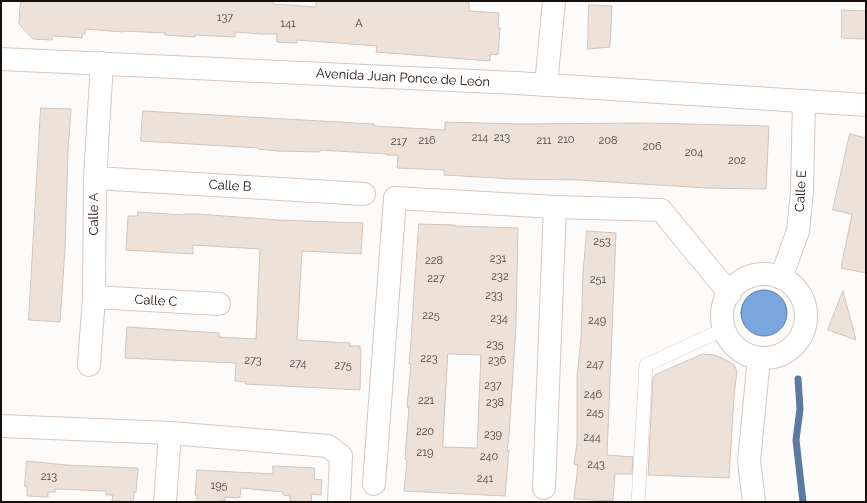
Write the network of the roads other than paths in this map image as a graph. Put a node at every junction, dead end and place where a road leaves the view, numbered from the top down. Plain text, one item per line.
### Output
1 (554, 1) edge
2 (2, 57) edge
3 (102, 63) junction
4 (546, 85) junction
5 (804, 101) junction
6 (866, 104) edge
7 (95, 178) junction
8 (364, 194) dead end
9 (555, 207) junction
10 (781, 278) junction
11 (730, 294) junction
12 (94, 297) junction
13 (219, 304) dead end
14 (724, 329) junction
15 (759, 358) junction
16 (89, 365) dead end
17 (1, 426) edge
18 (170, 434) junction
19 (374, 484) dead end
20 (544, 488) dead end
21 (165, 502) edge
22 (339, 502) edge
23 (638, 502) edge
24 (754, 502) edge

1 - 4 street
2 - 3 street, Avenida Juan Ponce de León
3 - 4 street, Avenida Juan Ponce de León
3 - 7 street, Calle A
4 - 5 street, Avenida Juan Ponce de León
5 - 6 street, Avenida Juan Ponce de León
5 - 10 street, Calle E
7 - 8 street, Calle B
7 - 12 street, Calle A
9 - 11 street
9 - 19 street
9 - 20 street
10 - 11 street
10 - 15 street
11 - 14 street
12 - 13 street, Calle C
12 - 16 street, Calle A
14 - 15 street
14 - 23 lane
15 - 24 street
17 - 18 street
18 - 21 street
18 - 22 street

